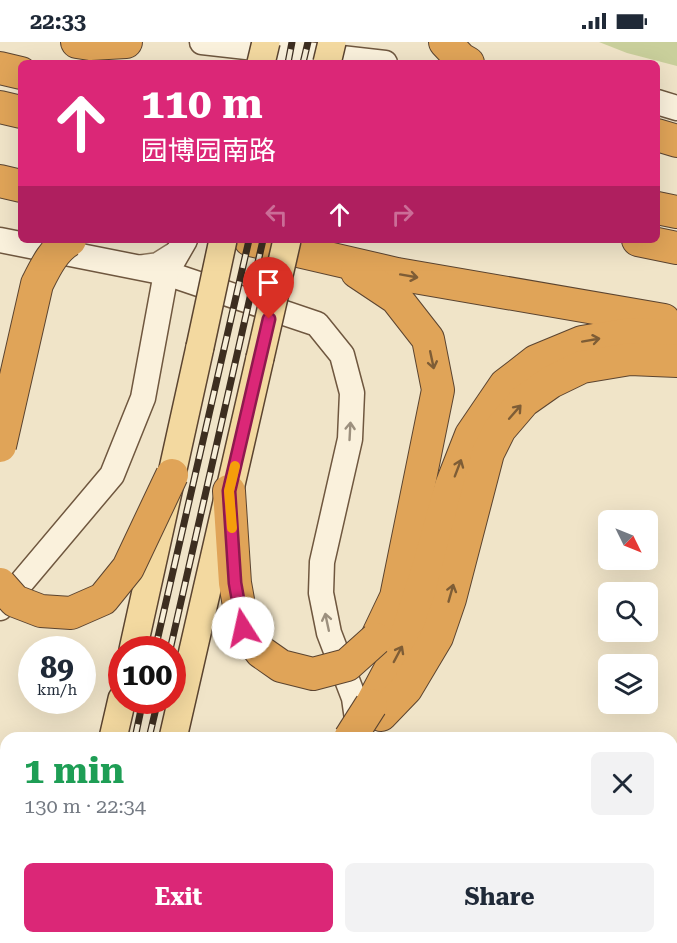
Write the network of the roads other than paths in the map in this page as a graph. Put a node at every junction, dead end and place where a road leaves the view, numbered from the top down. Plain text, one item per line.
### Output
1 (76, 42) edge
2 (126, 42) edge
3 (202, 42) edge
4 (266, 42) edge
5 (332, 42) edge
6 (445, 42) edge
7 (262, 60) edge
8 (328, 60) edge
9 (359, 60) edge
10 (463, 60) edge
11 (0, 68) edge
12 (18, 72) edge
13 (660, 103) edge
14 (0, 107) edge
15 (677, 108) edge
16 (18, 111) edge
17 (660, 136) edge
18 (677, 141) edge
19 (660, 151) edge
20 (677, 154) edge
21 (0, 181) edge
22 (18, 185) edge
23 (660, 191) edge
24 (677, 194) edge
25 (660, 209) edge
26 (677, 212) edge
27 (0, 240) edge
28 (65, 243) edge
29 (179, 243) edge
30 (182, 243) edge
31 (222, 243) edge
32 (263, 243) edge
33 (286, 243) edge
34 (653, 243) edge
35 (677, 248) edge
36 (338, 260) junction
37 (116, 263) junction
38 (166, 273) junction
39 (677, 322) edge
40 (677, 336) edge
41 (677, 361) edge
42 (0, 446) edge
43 (172, 475) junction
44 (229, 491) junction
45 (0, 584) edge
46 (0, 608) edge
47 (136, 636) edge
48 (376, 710) junction
49 (119, 714) edge
50 (114, 732) edge
51 (174, 732) edge
52 (356, 732) edge
53 (358, 732) edge
54 (363, 732) edge

1 - 2 highway
3 - 9 street
4 - 7 main road, bridge
5 - 8 main road, bridge
6 - 10 highway
11 - 12 highway
13 - 15 street
14 - 16 highway
17 - 18 highway
19 - 20 street
21 - 22 highway
23 - 24 highway
25 - 26 highway
27 - 37 street
28 - 42 highway, bridge
29 - 37 lane
30 - 38 street
31 - 43 main road, bridge
32 - 36 highway
33 - 44 main road, bridge
34 - 35 highway
36 -> 39 highway
36 -> 44 highway, bridge
37 - 38 street
38 - 46 street
53 -> 38 street
48 -> 40 highway
48 -> 41 highway
43 - 45 highway, bridge
43 - 47 main road, bridge
44 - 51 main road
48 - 52 highway, bridge
48 - 54 highway
49 - 50 main road

